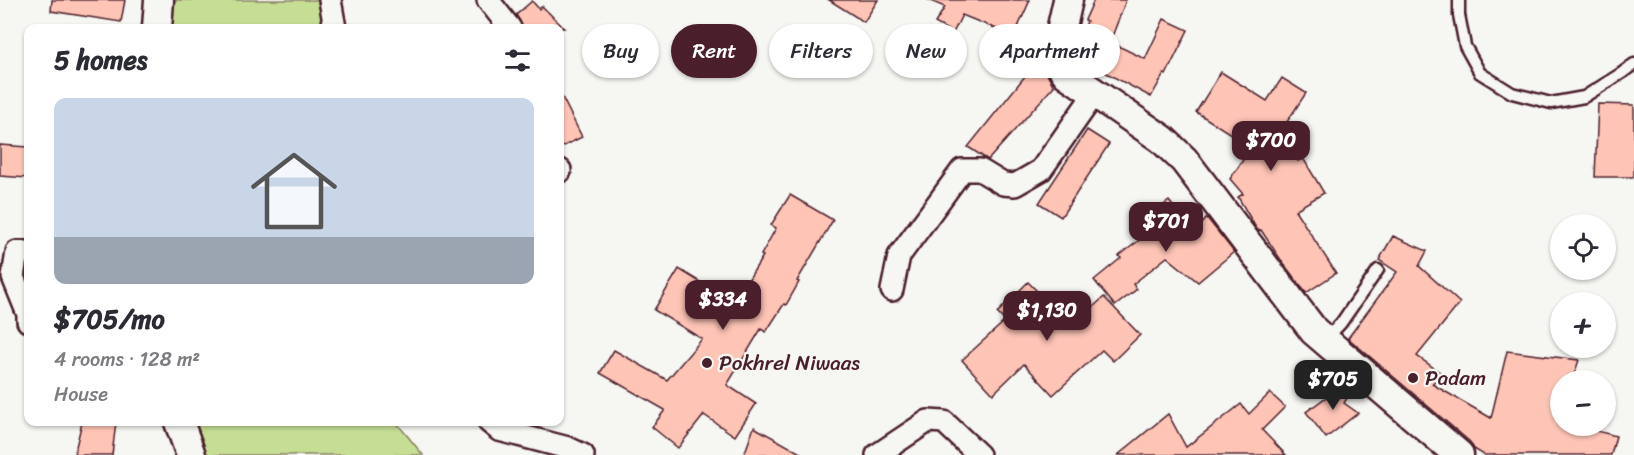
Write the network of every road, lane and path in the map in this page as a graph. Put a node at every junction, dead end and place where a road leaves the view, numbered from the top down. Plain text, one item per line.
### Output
1 (159, 0) edge
2 (330, 0) edge
3 (488, 0) edge
4 (1068, 0) edge
5 (1459, 0) edge
6 (157, 24) edge
7 (334, 24) edge
8 (507, 24) edge
9 (1634, 64) edge
10 (1095, 93) junction
11 (24, 252) edge
12 (1378, 270) dead end
13 (892, 290) dead end
14 (24, 304) edge
15 (1324, 341) junction
16 (180, 426) edge
17 (494, 426) edge
18 (191, 455) edge
19 (583, 455) edge
20 (877, 455) edge
21 (979, 455) edge
22 (1458, 455) edge

1 - 6 street
2 - 7 street
3 - 8 street
4 - 10 street
5 - 9 lane
10 - 13 street
10 - 15 street
11 - 14 street
12 - 15 lane
15 - 22 street
16 - 18 street
17 - 19 street
20 - 21 street

